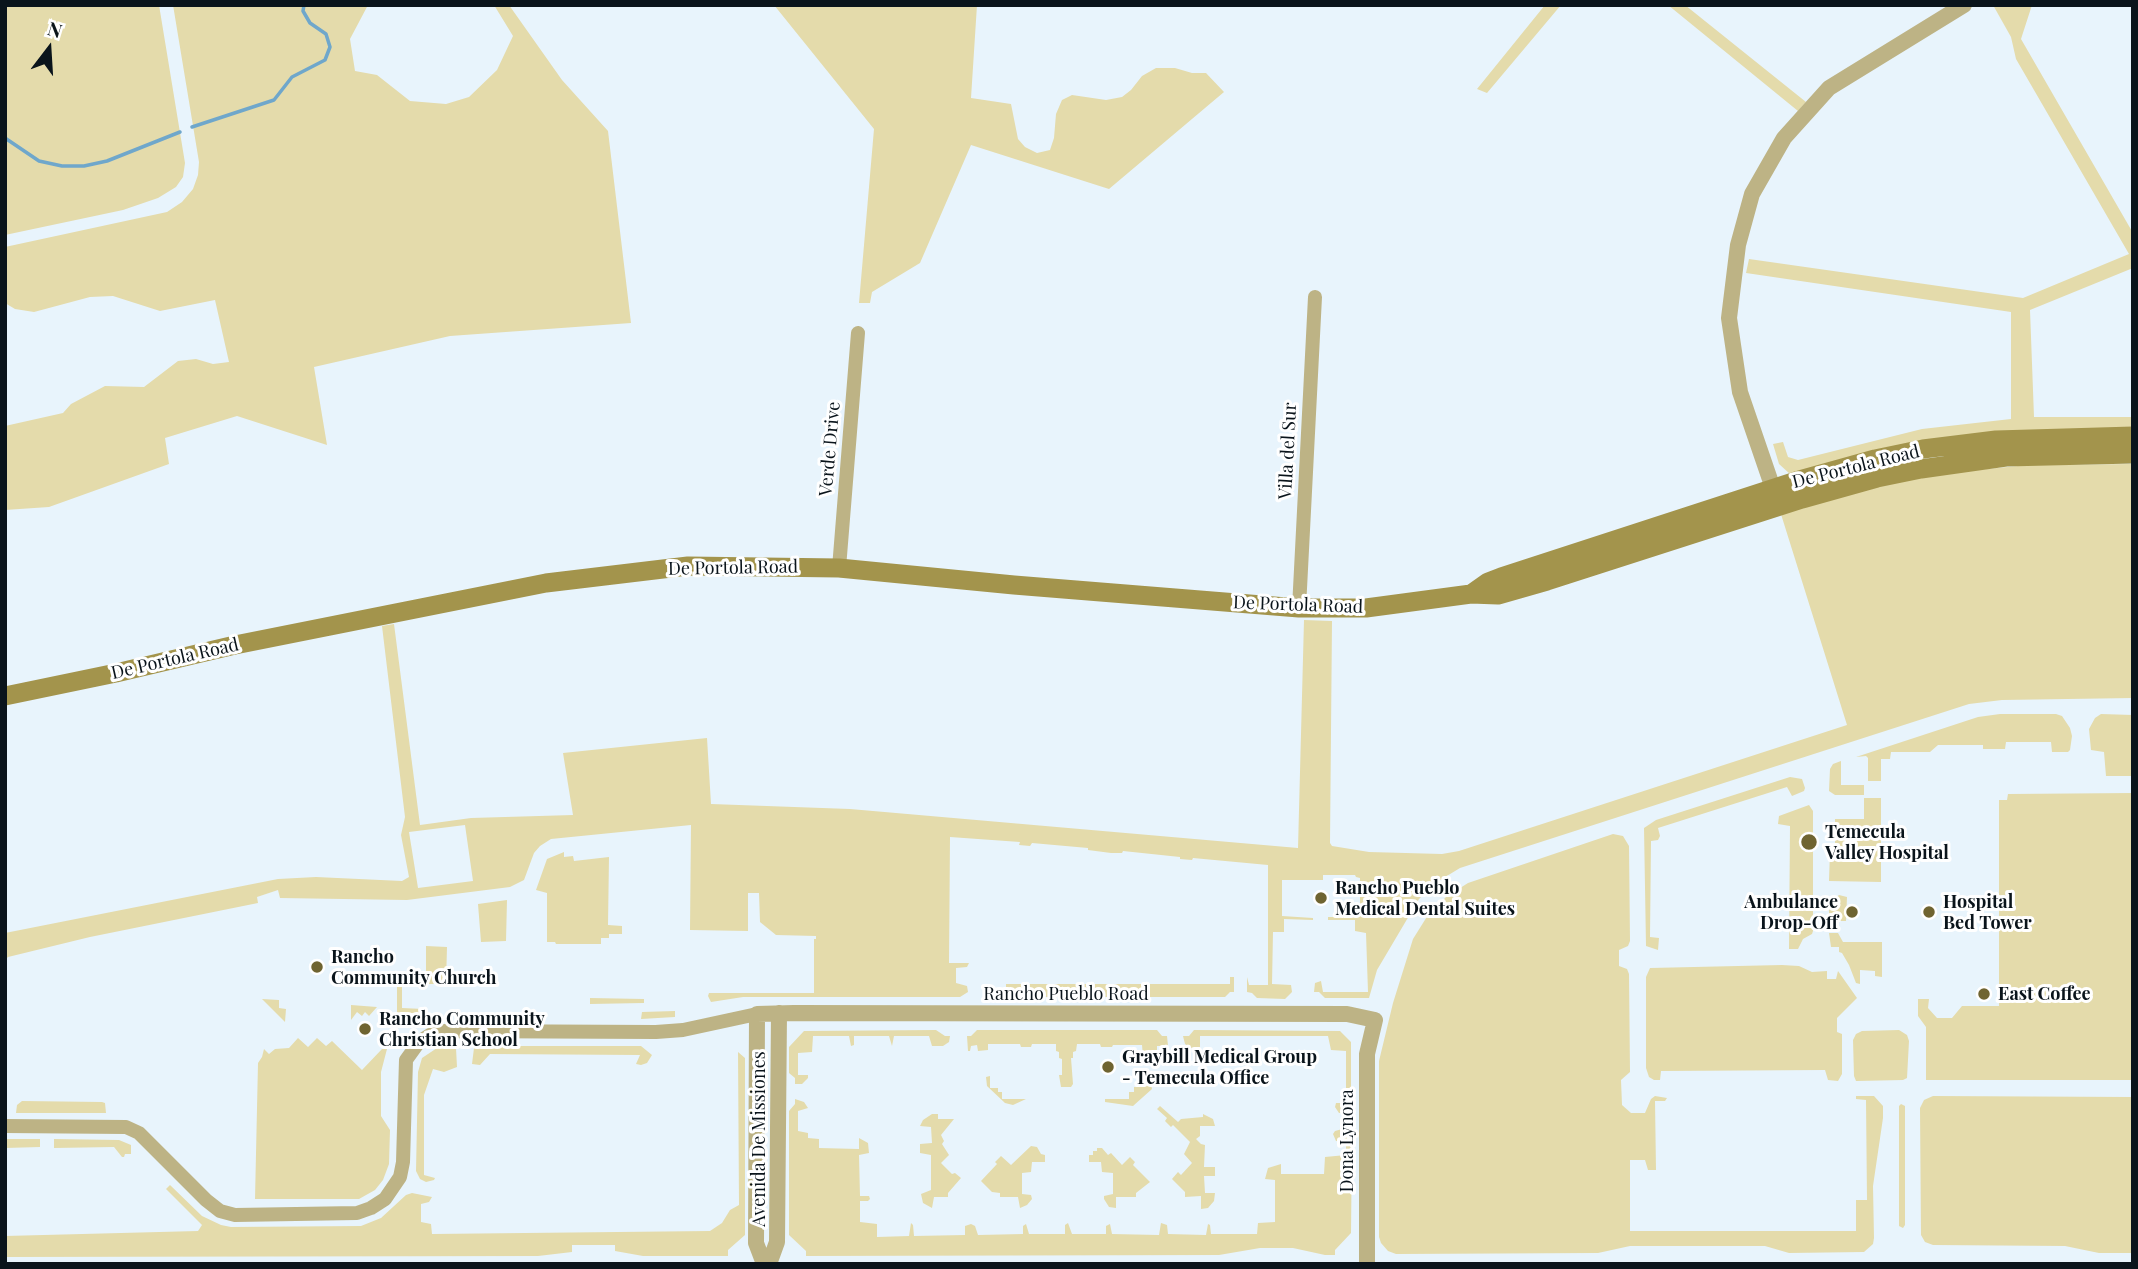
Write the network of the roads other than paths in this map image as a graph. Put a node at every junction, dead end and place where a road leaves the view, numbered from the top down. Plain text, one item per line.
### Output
1 (1964, 5) edge
2 (1315, 297) dead end
3 (858, 334) dead end
4 (2133, 436) edge
5 (2133, 454) edge
6 (1776, 497) junction
7 (839, 568) junction
8 (1299, 608) junction
9 (5, 696) edge
10 (779, 1013) junction
11 (757, 1014) junction
12 (1375, 1020) joint
13 (5, 1126) edge
14 (767, 1264) edge
15 (1367, 1264) edge

1 - 6 street
2 - 8 street, Villa del Sur
3 - 7 street, Verde Drive
4 - 6 main road, De Portola Road
5 - 6 main road, De Portola Road
6 - 8 main road, De Portola Road
7 - 8 main road, De Portola Road
7 - 9 main road, De Portola Road
10 - 11 street, Rancho Pueblo Road
10 - 12 street, Rancho Pueblo Road
10 - 14 street, Avenida De Missiones
11 - 13 street
11 - 14 street, Avenida De Missiones
12 - 15 street, Dona Lynora

